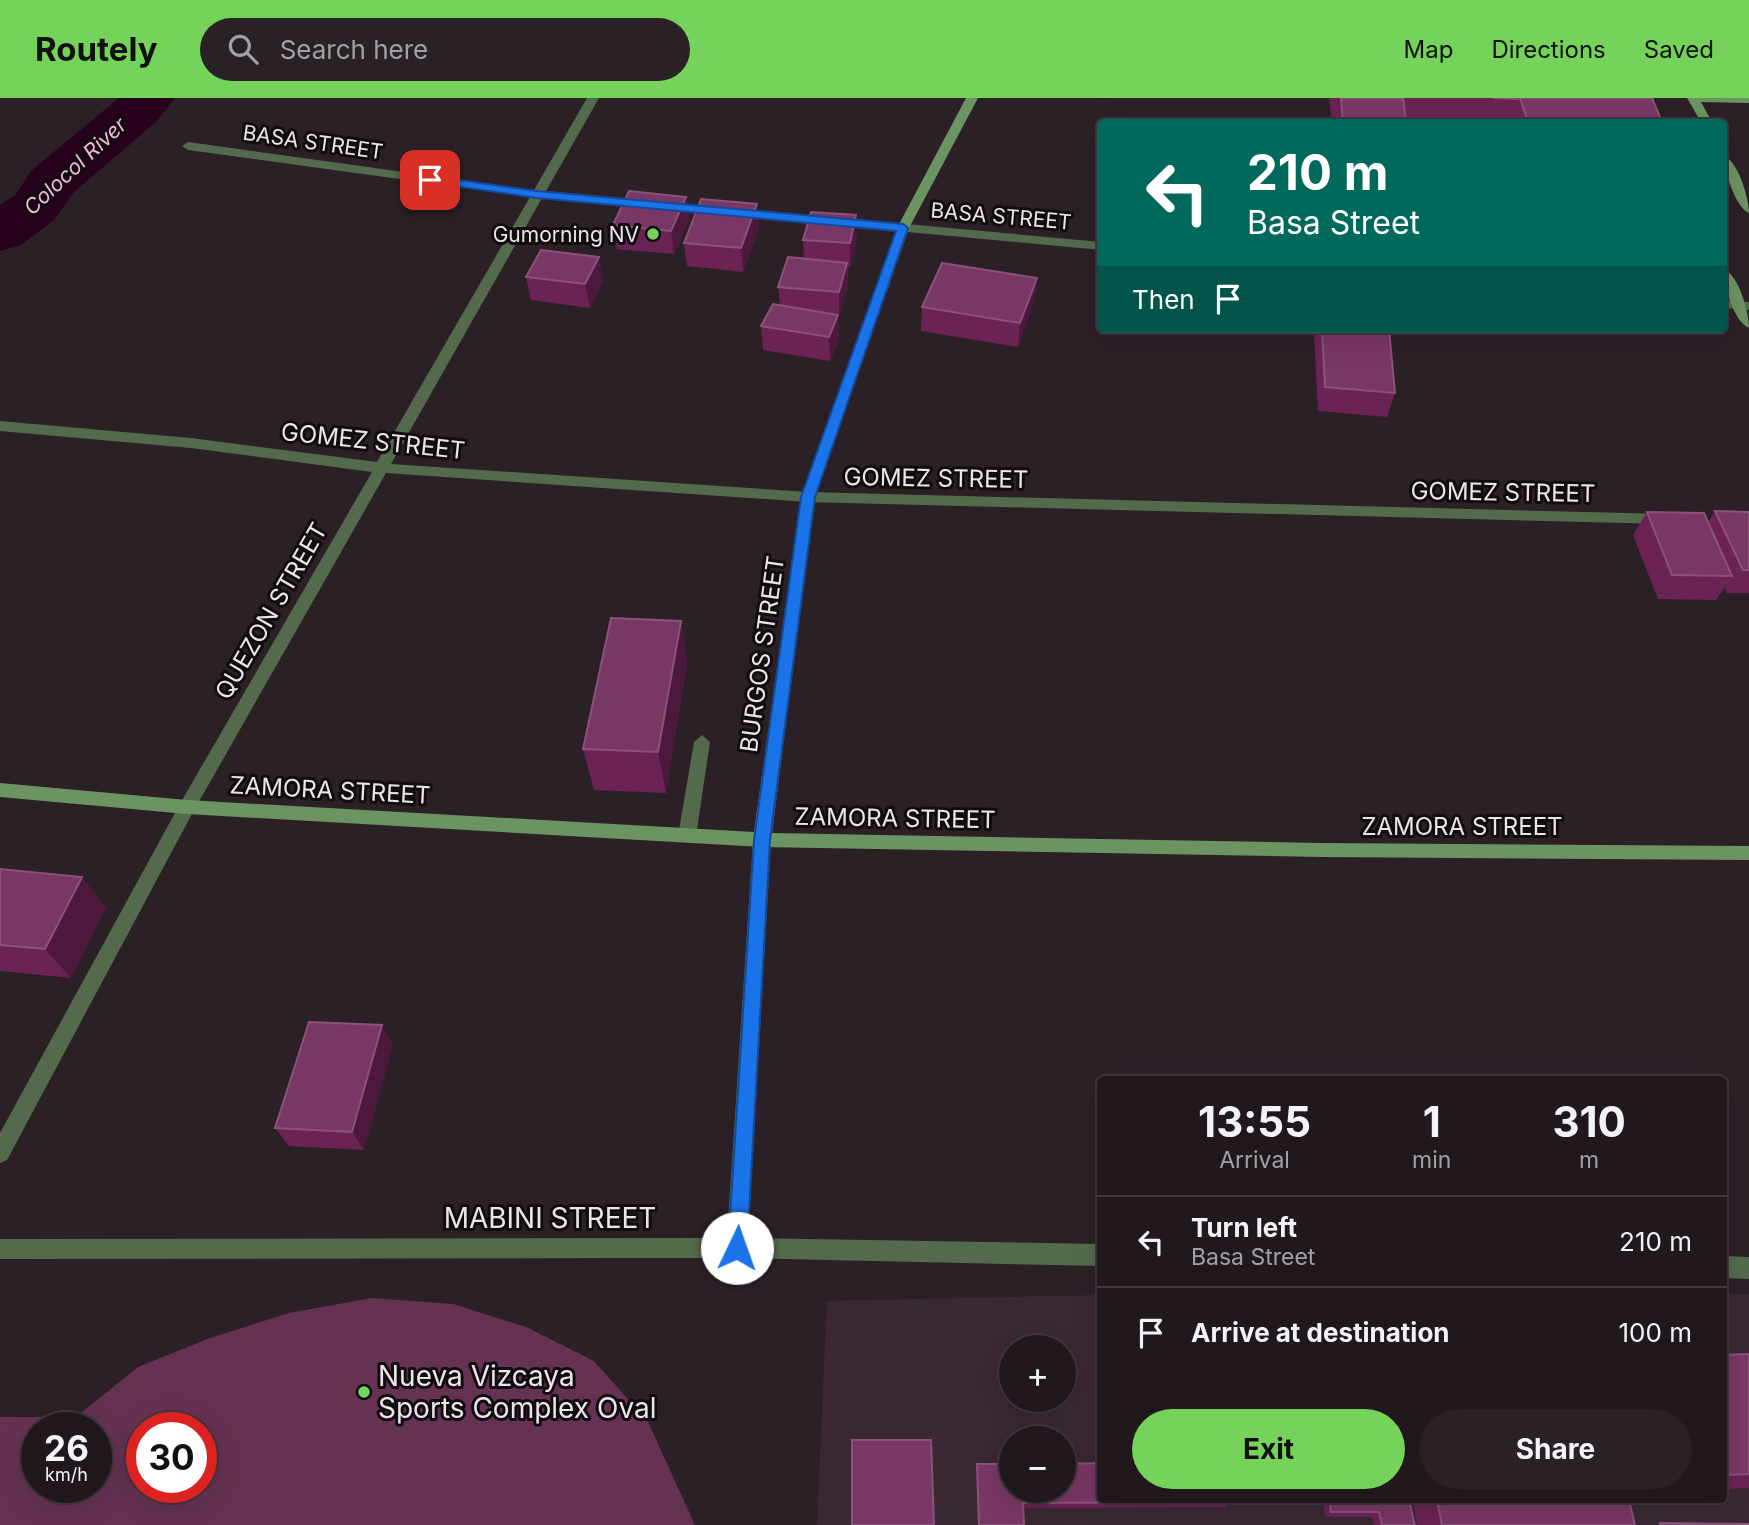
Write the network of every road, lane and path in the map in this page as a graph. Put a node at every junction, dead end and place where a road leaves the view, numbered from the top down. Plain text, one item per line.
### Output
1 (593, 98) edge
2 (972, 98) edge
3 (1693, 98) edge
4 (1749, 100) edge
5 (1704, 119) edge
6 (188, 146) dead end
7 (1727, 165) edge
8 (537, 194) junction
9 (1749, 209) edge
10 (903, 228) junction
11 (1097, 246) edge
12 (1727, 278) edge
13 (1744, 306) edge
14 (1749, 324) edge
15 (0, 426) edge
16 (382, 468) junction
17 (808, 497) junction
18 (1680, 519) edge
19 (702, 742) dead end
20 (0, 790) edge
21 (187, 807) junction
22 (687, 836) junction
23 (762, 840) junction
24 (1749, 853) edge
25 (0, 1153) edge
26 (0, 1248) edge
27 (737, 1248) junction
28 (1097, 1255) edge
29 (1727, 1267) edge
30 (1749, 1268) edge

1 - 8 street, QUEZON STREET
2 - 10 street, BURGOS STREET
3 - 4 street
3 - 5 street
6 - 8 street, BASA STREET
7 - 9 street
8 - 10 street, BASA STREET
8 - 16 street, QUEZON STREET
10 - 11 street, BASA STREET
10 - 17 street, BURGOS STREET
12 - 13 street
13 - 14 street
15 - 16 street, GOMEZ STREET
16 - 17 street, GOMEZ STREET
16 - 21 street, QUEZON STREET
17 - 18 street, GOMEZ STREET
17 - 23 street, BURGOS STREET
19 - 22 street
20 - 21 street, ZAMORA STREET
21 - 22 street, ZAMORA STREET
21 - 25 street, QUEZON STREET
22 - 23 street, ZAMORA STREET
23 - 24 street, ZAMORA STREET
23 - 27 street, BURGOS STREET
26 - 27 street, MABINI STREET
27 - 28 street, MABINI STREET
29 - 30 street

